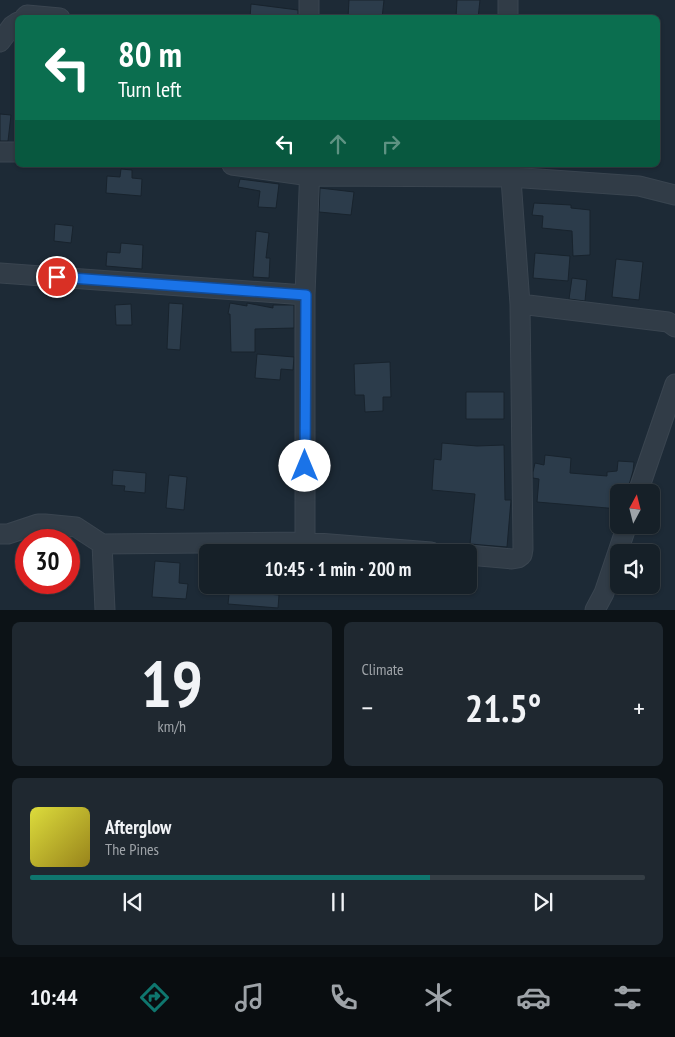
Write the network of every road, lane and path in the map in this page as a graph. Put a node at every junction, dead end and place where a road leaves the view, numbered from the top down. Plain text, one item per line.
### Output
1 (309, 0) edge
2 (508, 0) edge
3 (309, 15) edge
4 (508, 15) edge
5 (15, 24) edge
6 (0, 42) edge
7 (0, 152) edge
8 (15, 152) edge
9 (263, 167) edge
10 (310, 170) edge
11 (510, 171) edge
12 (675, 195) edge
13 (0, 273) edge
14 (306, 295) junction
15 (520, 304) junction
16 (675, 327) edge
17 (675, 384) edge
18 (641, 484) edge
19 (0, 534) edge
20 (624, 534) edge
21 (305, 542) junction
22 (102, 544) junction
23 (330, 544) edge
24 (477, 557) edge
25 (105, 610) edge
26 (595, 610) edge

1 - 3 street
2 - 4 street
5 - 6 street
7 - 8 street
9 - 10 street
10 - 11 street
10 - 14 street
11 - 12 street
11 - 15 street
13 - 14 street
14 - 21 street
15 - 16 street
15 - 24 street
17 - 18 street
19 - 22 street
20 - 26 street
21 - 22 street
21 - 23 street
22 - 25 street

